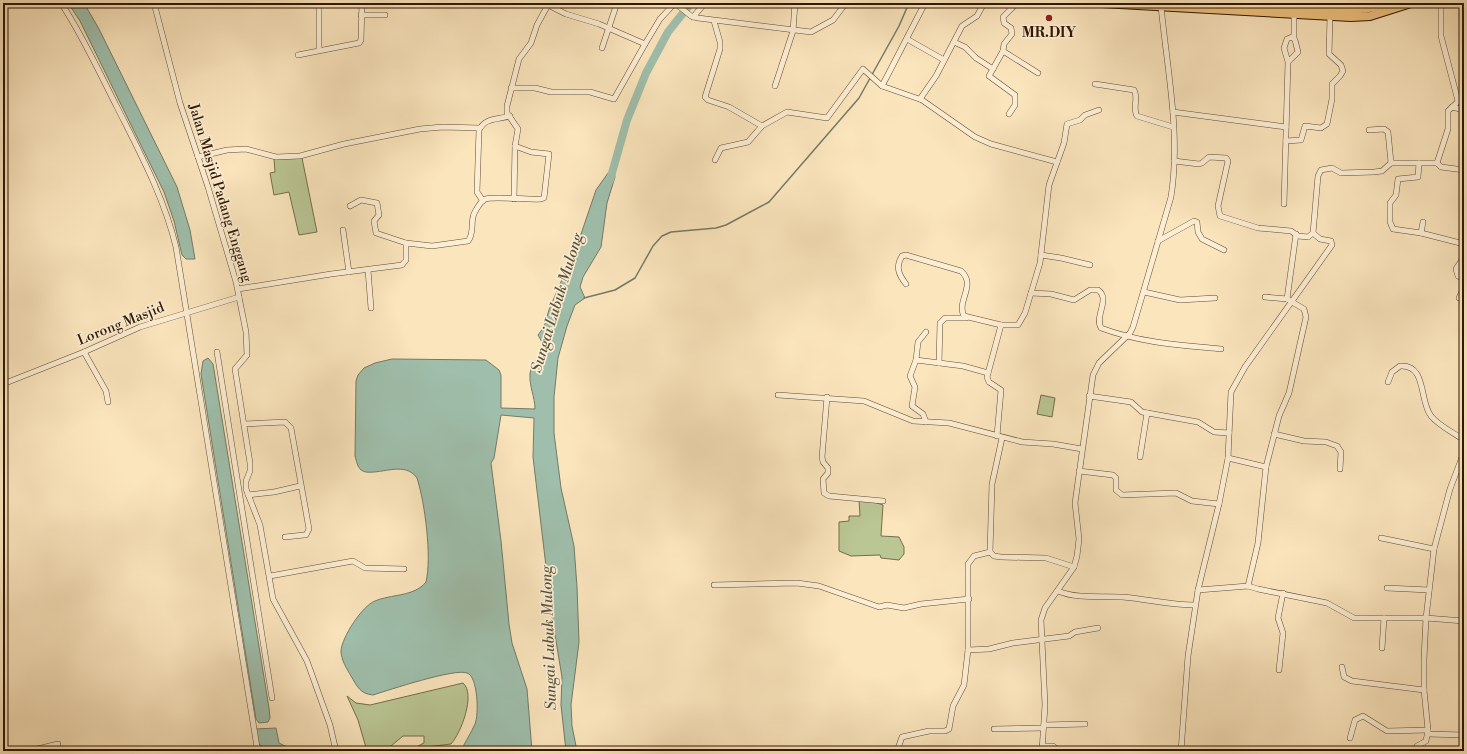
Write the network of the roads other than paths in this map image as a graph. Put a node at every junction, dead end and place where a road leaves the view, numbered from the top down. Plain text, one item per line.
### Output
1 (61, 3) edge
2 (154, 3) edge
3 (319, 3) edge
4 (362, 3) edge
5 (618, 3) edge
6 (705, 3) edge
7 (795, 3) edge
8 (846, 3) edge
9 (925, 3) edge
10 (984, 3) edge
11 (1017, 3) edge
12 (1102, 3) edge
13 (1230, 3) edge
14 (1390, 3) edge
15 (1411, 3) edge
16 (1441, 3) edge
17 (549, 4) edge
18 (676, 4) edge
19 (1246, 4) edge
20 (1161, 6) junction
21 (1333, 10) edge
22 (1294, 14) junction
23 (361, 15) junction
24 (385, 15) dead end
25 (692, 17) junction
26 (714, 21) junction
27 (608, 28) junction
28 (793, 31) junction
29 (907, 38) junction
30 (1294, 38) junction
31 (954, 42) junction
32 (645, 44) junction
33 (602, 48) dead end
34 (319, 50) junction
35 (1003, 51) junction
36 (298, 55) dead end
37 (944, 60) junction
38 (1288, 62) junction
39 (993, 69) junction
40 (1038, 73) dead end
41 (1095, 84) dead end
42 (775, 86) dead end
43 (882, 86) junction
44 (511, 88) junction
45 (1464, 96) edge
46 (920, 100) junction
47 (1458, 102) junction
48 (1452, 107) junction
49 (1099, 110) dead end
50 (1464, 110) edge
51 (1173, 112) junction
52 (1009, 114) dead end
53 (510, 116) junction
54 (762, 126) junction
55 (1173, 127) junction
56 (1286, 127) junction
57 (480, 128) junction
58 (1368, 130) dead end
59 (1286, 141) junction
60 (515, 146) junction
61 (198, 157) junction
62 (715, 160) dead end
63 (1174, 161) junction
64 (1057, 162) junction
65 (1391, 163) junction
66 (1419, 163) junction
67 (1437, 163) junction
68 (1464, 170) edge
69 (514, 199) junction
70 (483, 200) junction
71 (1284, 204) dead end
72 (350, 206) dead end
73 (1423, 222) dead end
74 (343, 230) dead end
75 (1313, 233) junction
76 (1421, 233) junction
77 (1296, 234) junction
78 (1158, 241) junction
79 (406, 243) junction
80 (1464, 244) edge
81 (1224, 250) dead end
82 (1042, 255) junction
83 (1464, 257) edge
84 (1090, 265) dead end
85 (368, 270) junction
86 (349, 272) junction
87 (1464, 279) edge
88 (906, 284) dead end
89 (1464, 287) edge
90 (238, 289) junction
91 (1144, 292) junction
92 (1031, 293) junction
93 (239, 297) junction
94 (1265, 297) dead end
95 (1215, 298) dead end
96 (1459, 298) dead end
97 (1289, 300) junction
98 (371, 308) dead end
99 (185, 312) junction
100 (967, 318) junction
101 (1001, 325) junction
102 (926, 332) dead end
103 (1126, 337) junction
104 (1222, 349) dead end
105 (84, 352) junction
106 (217, 352) dead end
107 (916, 360) junction
108 (938, 363) junction
109 (988, 372) junction
110 (1388, 382) dead end
111 (3, 384) edge
112 (778, 395) dead end
113 (1089, 396) junction
114 (827, 397) junction
115 (108, 402) dead end
116 (1147, 413) junction
117 (926, 422) junction
118 (244, 424) junction
119 (1229, 433) junction
120 (1274, 434) junction
121 (999, 437) junction
122 (1464, 440) edge
123 (1082, 449) junction
124 (1464, 452) edge
125 (1140, 457) dead end
126 (1228, 458) junction
127 (1266, 467) junction
128 (1340, 469) dead end
129 (1079, 471) junction
130 (300, 486) junction
131 (248, 495) junction
132 (883, 501) dead end
133 (1219, 504) junction
134 (285, 537) dead end
135 (1381, 538) dead end
136 (1434, 549) junction
137 (990, 552) junction
138 (1074, 567) junction
139 (404, 569) dead end
140 (270, 576) junction
141 (714, 585) dead end
142 (1248, 586) junction
143 (1386, 588) dead end
144 (1198, 590) junction
145 (1429, 590) junction
146 (1058, 591) junction
147 (1283, 593) junction
148 (969, 599) junction
149 (1195, 605) junction
150 (1384, 618) junction
151 (1426, 618) junction
152 (1464, 621) edge
153 (1098, 628) dead end
154 (1041, 639) junction
155 (1382, 648) dead end
156 (968, 650) junction
157 (1342, 667) dead end
158 (1280, 670) dead end
159 (1424, 690) junction
160 (272, 698) dead end
161 (1085, 724) dead end
162 (1044, 727) junction
163 (994, 729) dead end
164 (1428, 732) junction
165 (1464, 736) edge
166 (1350, 738) dead end
167 (58, 744) dead end
168 (1042, 748) edge
169 (29, 751) edge
170 (265, 751) edge
171 (336, 751) edge
172 (897, 751) edge
173 (1059, 751) edge
174 (1180, 751) edge
175 (1414, 751) edge

1 - 99 street
2 - 61 street, Jalan Masjid Padang Enggang
3 - 34 street
4 - 23 street
5 - 27 street
6 - 25 street
7 - 28 street
8 - 28 street
9 - 29 street
10 - 31 street
11 - 35 street
12 - 20 main road
13 - 19 main road
14 - 21 main road
15 - 21 main road
16 - 47 street
17 - 27 street
17 - 44 street
18 - 25 street
18 - 32 street
19 - 21 main road
20 - 22 main road
20 - 51 street
21 - 22 main road
21 - 59 street
22 - 30 street
23 - 24 street
23 - 34 street
25 - 26 street
26 - 28 street
26 - 54 street
27 - 32 street
27 - 33 street
28 - 42 street
29 - 37 street
29 - 43 street
30 - 38 street
30 - 38 street
31 - 37 street
31 - 39 street
32 - 44 street
34 - 36 street
35 - 39 street
35 - 40 street
37 - 46 street
38 - 56 street
39 - 52 street
41 - 55 street
43 - 46 street
43 - 54 street
44 - 53 street
45 - 47 street
46 - 64 street
47 - 48 street
48 - 50 street
48 - 67 street
49 - 64 street
51 - 55 street
51 - 56 street
53 - 57 street
53 - 60 street
54 - 62 street
55 - 63 street
56 - 59 street
57 - 61 street
57 - 70 street
58 - 65 street
59 - 71 street
60 - 69 street
60 - 69 street
61 - 90 street, Jalan Masjid Padang Enggang
63 - 77 street
63 - 78 street
64 - 82 street
65 - 66 street
65 - 75 street
66 - 67 street
66 - 76 street
67 - 68 street
69 - 70 street
70 - 79 street
72 - 79 street
73 - 76 street
74 - 86 street
75 - 77 street
75 - 97 street
76 - 80 street
77 - 97 street
78 - 81 street
78 - 91 street
79 - 85 street
82 - 84 street
82 - 92 street
83 - 87 street
85 - 86 street
85 - 98 street
86 - 90 street
88 - 100 street
89 - 96 street
90 - 93 street, Jalan Masjid Padang Enggang
91 - 95 street
91 - 103 street
92 - 101 street
92 - 103 street
93 - 99 street, Lorong Masjid
93 - 118 street, Jalan Masjid Padang Enggang
94 - 97 street
97 - 119 street
97 - 120 street
99 - 105 street, Lorong Masjid
99 - 170 street
100 - 101 street
100 - 108 street
101 - 109 street
102 - 107 street
103 - 104 street
103 - 113 street
105 - 111 street, Lorong Masjid
105 - 115 street
106 - 160 street
107 - 108 street
107 - 117 street
108 - 109 street
109 - 121 street
110 - 122 street
112 - 114 street
113 - 116 street
113 - 123 street
114 - 117 street
114 - 132 street
116 - 119 street
116 - 125 street
117 - 121 street
118 - 130 street
118 - 131 street, Jalan Masjid Padang Enggang
119 - 126 street
120 - 127 street
120 - 128 street
121 - 123 street
121 - 137 street
123 - 129 street
124 - 136 street
126 - 127 street
126 - 133 street
127 - 142 street
129 - 133 street
129 - 138 street
130 - 131 street
130 - 134 street
131 - 140 street, Jalan Masjid Padang Enggang
133 - 144 street
135 - 136 street
136 - 145 street
137 - 138 street
137 - 148 street
138 - 146 street
139 - 140 street
140 - 171 street, Jalan Masjid Padang Enggang
141 - 148 street
142 - 144 street
142 - 147 street
143 - 145 street
144 - 149 street
145 - 151 street
146 - 149 street
146 - 154 street
147 - 150 street
147 - 158 street
148 - 156 street
149 - 174 street
150 - 151 street
150 - 155 street
151 - 152 street
151 - 159 street
153 - 154 street
154 - 156 street
154 - 162 street
156 - 172 street
157 - 159 street
159 - 164 street
161 - 162 street
162 - 163 street
162 - 168 street
164 - 165 street
164 - 166 street
164 - 175 street
167 - 169 street
168 - 173 street

